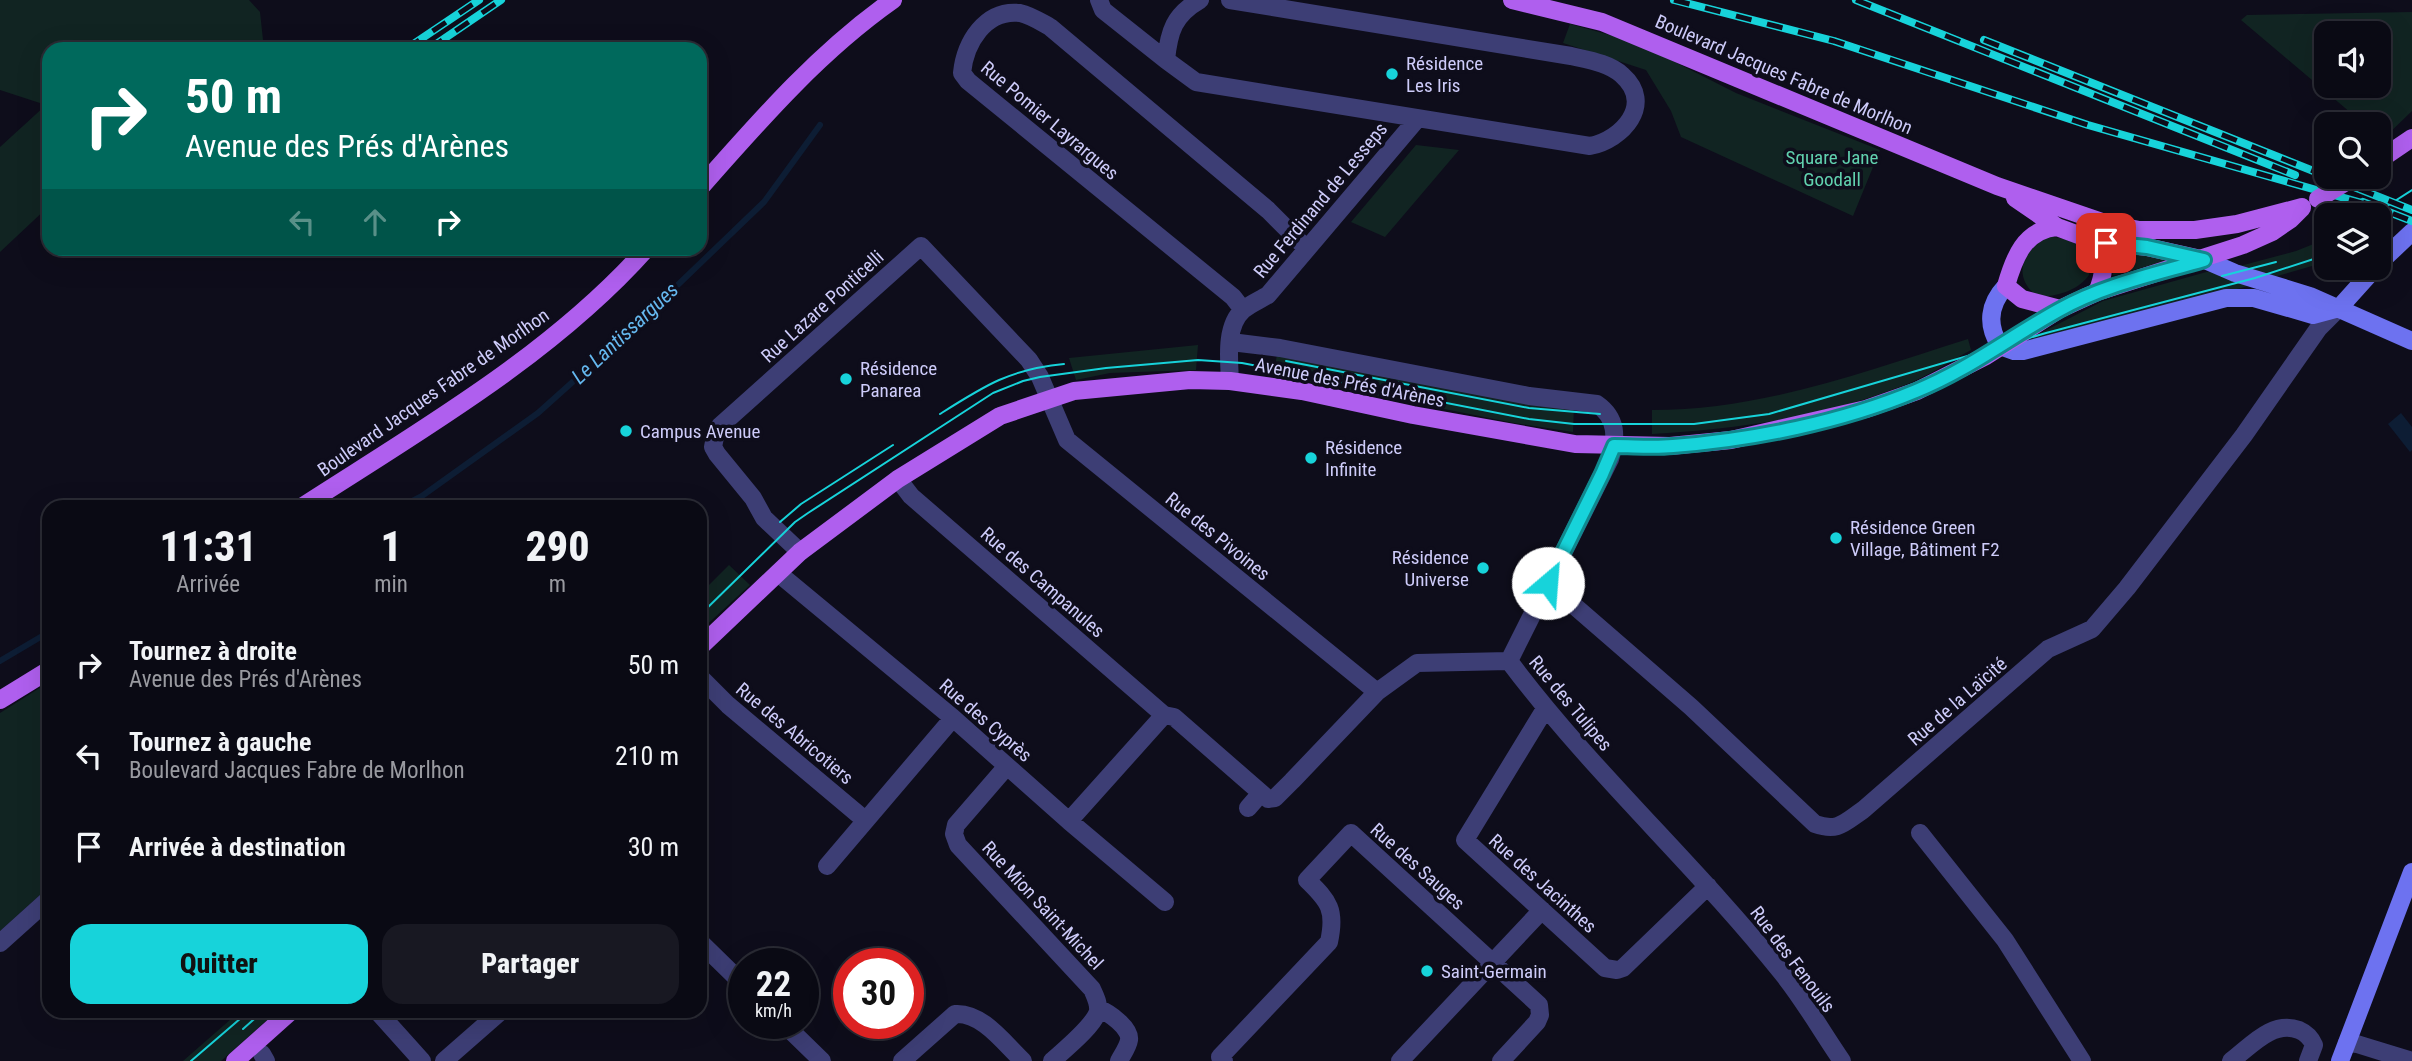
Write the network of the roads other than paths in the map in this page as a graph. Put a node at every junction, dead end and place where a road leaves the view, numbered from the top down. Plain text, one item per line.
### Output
1 (893, 0) edge
2 (1099, 0) edge
3 (1200, 0) edge
4 (1230, 0) edge
5 (1513, 0) edge
6 (1166, 60) junction
7 (1418, 118) junction
8 (2412, 138) edge
9 (2391, 153) edge
10 (707, 180) edge
11 (1997, 186) junction
12 (2334, 189) edge
13 (2310, 204) junction
14 (2057, 227) junction
15 (2409, 234) edge
16 (2092, 240) junction
17 (1307, 249) junction
18 (2391, 252) edge
19 (639, 256) edge
20 (2204, 260) junction
21 (2365, 280) edge
22 (2006, 286) junction
23 (2097, 292) junction
24 (2060, 309) junction
25 (2339, 309) junction
26 (1243, 310) junction
27 (2412, 341) edge
28 (1231, 342) junction
29 (2000, 346) junction
30 (1230, 381) junction
31 (1049, 399) junction
32 (1614, 446) junction
33 (898, 479) junction
34 (312, 500) edge
35 (800, 552) junction
36 (778, 573) junction
37 (1548, 583) junction
38 (707, 640) edge
39 (1509, 661) junction
40 (42, 674) edge
41 (707, 684) edge
42 (1377, 692) junction
43 (0, 700) edge
44 (1545, 709) junction
45 (1164, 715) junction
46 (953, 718) junction
47 (1007, 766) junction
48 (1261, 793) junction
49 (1248, 808) dead end
50 (865, 820) junction
51 (1069, 821) junction
52 (1920, 833) dead end
53 (827, 866) dead end
54 (2412, 872) edge
55 (1708, 886) junction
56 (1165, 902) dead end
57 (42, 905) edge
58 (1542, 910) junction
59 (0, 943) edge
60 (707, 949) edge
61 (1492, 962) junction
62 (728, 969) edge
63 (1098, 1009) junction
64 (283, 1018) edge
65 (383, 1018) edge
66 (493, 1018) edge
67 (799, 1039) edge
68 (2347, 1043) junction
69 (2311, 1053) edge
70 (1071, 1055) edge
71 (235, 1061) edge
72 (422, 1061) edge
73 (444, 1061) edge
74 (822, 1061) edge
75 (902, 1061) edge
76 (1023, 1061) edge
77 (1052, 1061) edge
78 (1119, 1061) edge
79 (1224, 1061) edge
80 (1400, 1061) edge
81 (1501, 1061) edge
82 (1842, 1061) edge
83 (2082, 1061) edge
84 (2231, 1061) edge
85 (2340, 1061) edge
86 (2412, 1061) edge

1 - 10 main road
2 - 6 street, Rue Ferdinand de Lesseps
3 - 6 street
4 - 7 street, Rue Ferdinand de Lesseps
5 - 11 main road, Boulevard Jacques Fabre de Morlhon
6 - 7 street, Rue Ferdinand de Lesseps
7 - 17 street, Rue Ferdinand de Lesseps
8 - 9 main road
11 - 13 main road, Boulevard Jacques Fabre de Morlhon
11 - 14 main road, Boulevard Jacques Fabre de Morlhon
12 - 13 main road, bridge
13 - 20 main road, Avenue des Prés d'Arènes
14 - 16 main road, Boulevard Jacques Fabre de Morlhon
14 - 22 main road
15 - 18 street
16 - 20 main road, Boulevard Jacques Fabre de Morlhon
16 - 23 main road
17 - 26 street, Rue Ferdinand de Lesseps
17 - 26 street, Rue Pomier Layrargues
19 - 34 main road, Boulevard Jacques Fabre de Morlhon
20 - 23 main road, Avenue des Prés d'Arènes
20 - 25 street, Boulevard Jacques Fabre de Morlhon
21 - 25 street
22 - 24 main road
22 - 29 street
23 - 24 main road, Avenue des Prés d'Arènes
24 - 29 main road, Avenue des Prés d'Arènes
25 - 27 street, Boulevard Jacques Fabre de Morlhon
25 - 29 street
25 - 37 street, Rue de la Laïcité
26 - 28 street
28 - 30 street
28 - 32 street, Avenue des Prés d'Arènes
29 - 32 main road, Avenue des Prés d'Arènes
30 - 31 main road, Avenue des Prés d'Arènes
30 - 32 main road, Avenue des Prés d'Arènes
31 - 33 main road, Avenue des Prés d'Arènes
31 - 35 street, Rue Lazare Ponticelli
31 - 42 street, Rue des Pivoines
32 - 37 street, Rue des Tulipes
33 - 35 main road, Avenue des Prés d'Arènes
33 - 45 street, Rue des Campanules
35 - 36 main road, Avenue des Prés d'Arènes
36 - 38 main road, Avenue des Prés d'Arènes
36 - 46 street, Rue des Cyprès
37 - 39 street, Rue des Tulipes
39 - 42 street
39 - 44 street, Rue des Tulipes
40 - 43 main road
41 - 50 street, Rue des Abricotiers
42 - 48 street
44 - 55 street, Rue des Tulipes
44 - 58 street, Rue des Jacinthes
45 - 48 street, Rue des Campanules
45 - 51 street
46 - 47 street, Rue des Cyprès
46 - 50 street
47 - 51 street, Rue des Cyprès
47 - 63 street, Rue Mion Saint-Michel
48 - 49 street
50 - 53 street
51 - 56 street, Rue des Cyprès
52 - 83 street
54 - 68 street
55 - 58 street, Rue des Jacinthes
55 - 82 street, Rue des Fenouils
57 - 59 street
58 - 61 street
60 - 62 street
61 - 79 street, Rue des Sauges
61 - 80 street
61 - 81 street
63 - 70 street
63 - 78 street, Rue Mion Saint-Michel
64 - 71 main road
65 - 72 street
66 - 73 street
67 - 74 street
68 - 85 street
68 - 86 street
69 - 84 street
70 - 77 street
75 - 76 street

